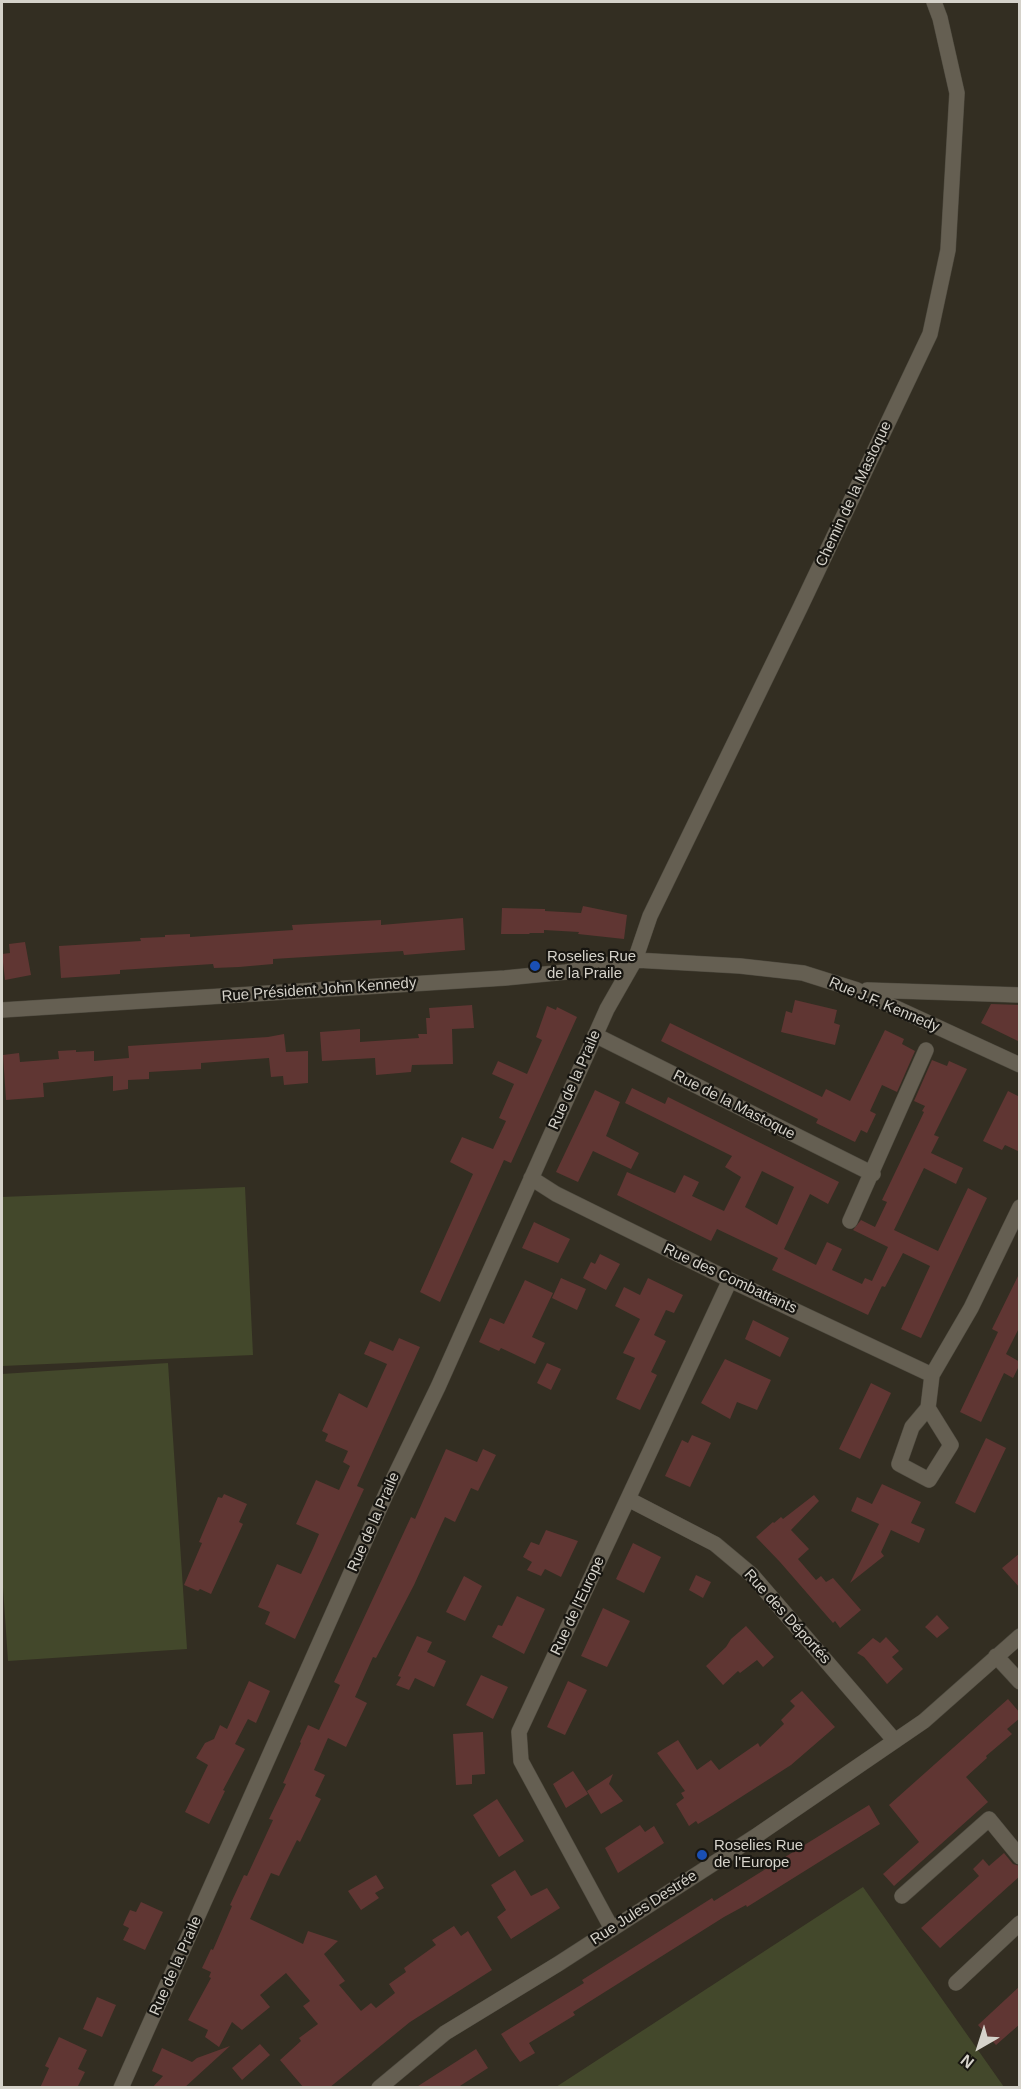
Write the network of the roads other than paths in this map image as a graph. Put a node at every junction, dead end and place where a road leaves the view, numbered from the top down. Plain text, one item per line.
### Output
1 (934, 2) edge
2 (635, 960) junction
3 (857, 990) junction
4 (1020, 995) edge
5 (2, 1010) edge
6 (595, 1035) junction
7 (927, 1050) dead end
8 (1020, 1065) edge
9 (873, 1174) junction
10 (531, 1178) junction
11 (1020, 1207) edge
12 (850, 1221) dead end
13 (730, 1280) junction
14 (932, 1375) junction
15 (928, 1408) dead end
16 (628, 1499) junction
17 (1020, 1636) edge
18 (996, 1656) junction
19 (1020, 1682) edge
20 (895, 1741) junction
21 (1020, 1857) edge
22 (902, 1896) dead end
23 (1020, 1923) edge
24 (612, 1929) junction
25 (956, 1983) dead end
26 (121, 2088) edge
27 (379, 2088) edge

1 - 2 street, Chemin de la Mastoque
2 - 3 street, Rue J.F. Kennedy
2 - 5 street, Rue Président John Kennedy
2 - 6 street, Rue de la Praile
3 - 4 street
3 - 8 street, Rue J.F. Kennedy
6 - 9 street, Rue de la Mastoque
6 - 10 street, Rue de la Praile
7 - 9 street
9 - 12 street
10 - 13 street, Rue des Combattants
10 - 26 street, Rue de la Praile
11 - 14 street
13 - 14 street, Rue des Combattants
13 - 16 street, Rue de l'Europe
14 - 15 street
16 - 20 street, Rue des Déportés
16 - 24 street, Rue de l'Europe
17 - 18 street, Rue Jules Destrée
18 - 19 street
18 - 20 street, Rue Jules Destrée
20 - 24 street, Rue Jules Destrée
21 - 22 street
23 - 25 street
24 - 27 street, Rue Jules Destrée

